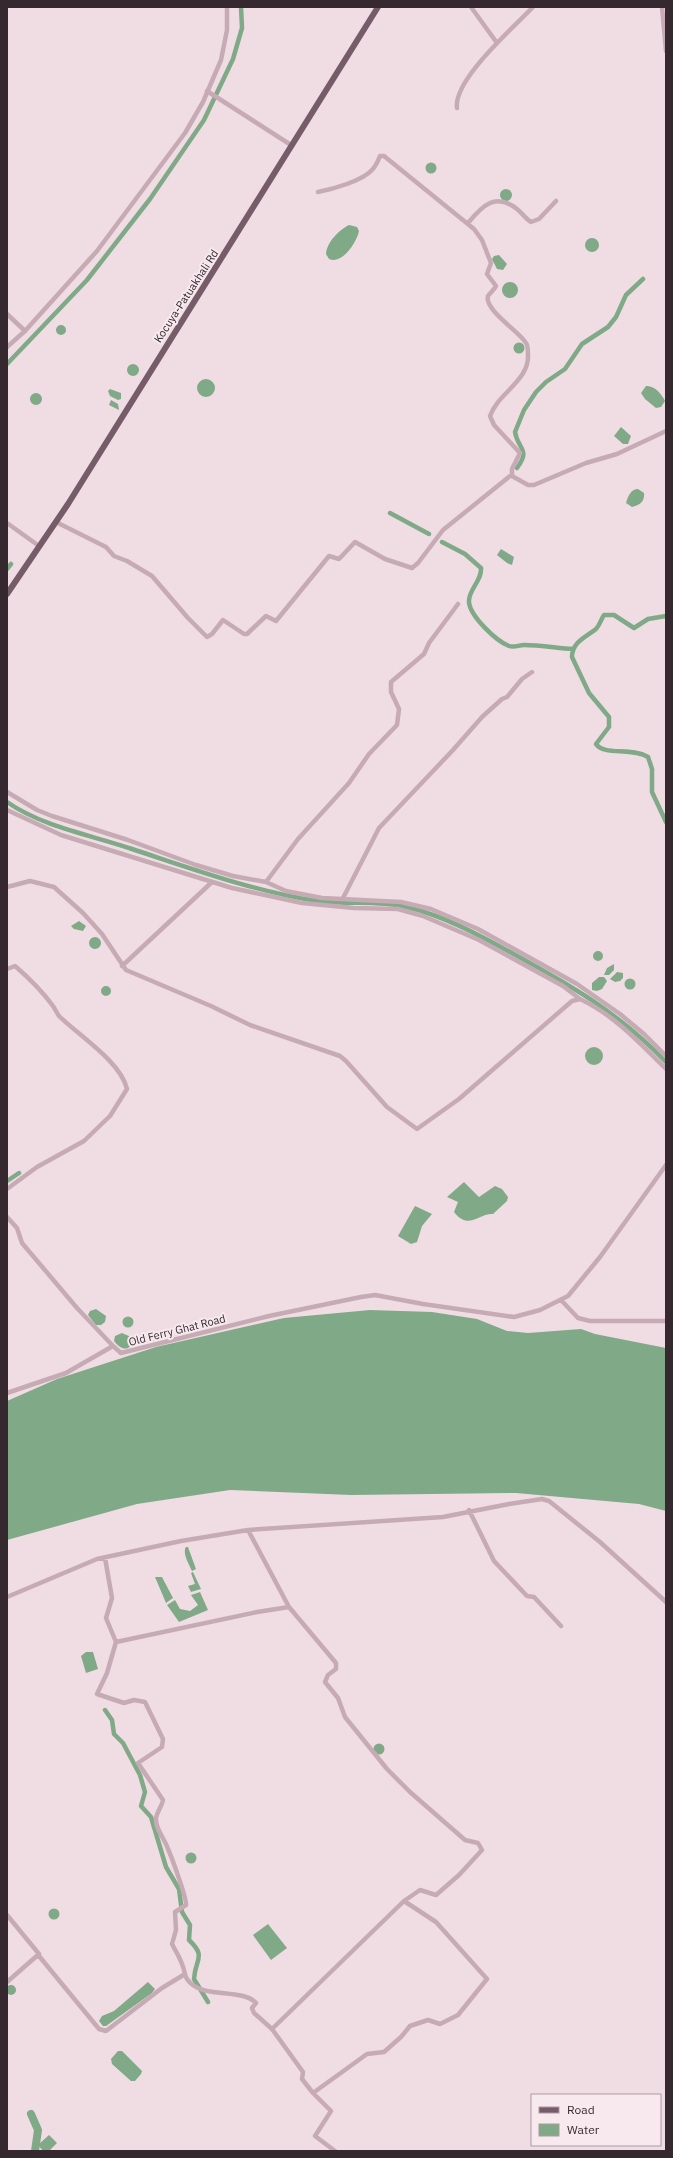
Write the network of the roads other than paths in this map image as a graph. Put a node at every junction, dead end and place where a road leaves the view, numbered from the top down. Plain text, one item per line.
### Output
1 (227, 7) edge
2 (378, 7) edge
3 (471, 7) edge
4 (533, 7) edge
5 (662, 7) edge
6 (497, 43) junction
7 (666, 51) edge
8 (207, 91) junction
9 (456, 108) dead end
10 (291, 145) junction
11 (318, 192) dead end
12 (556, 201) dead end
13 (468, 223) junction
14 (7, 314) edge
15 (25, 331) junction
16 (7, 347) edge
17 (666, 431) edge
18 (512, 476) junction
19 (56, 522) junction
20 (7, 523) edge
21 (39, 546) junction
22 (7, 594) edge
23 (458, 604) dead end
24 (532, 672) dead end
25 (7, 792) edge
26 (8, 812) edge
27 (266, 882) junction
28 (211, 883) junction
29 (7, 887) edge
30 (343, 898) junction
31 (122, 966) junction
32 (7, 969) edge
33 (580, 999) junction
34 (666, 1056) edge
35 (666, 1069) edge
36 (666, 1165) edge
37 (7, 1189) edge
38 (7, 1217) edge
39 (561, 1300) junction
40 (666, 1321) edge
41 (113, 1346) junction
42 (7, 1393) edge
43 (469, 1510) junction
44 (248, 1530) junction
45 (105, 1558) junction
46 (7, 1597) edge
47 (666, 1602) edge
48 (289, 1607) junction
49 (561, 1626) dead end
50 (116, 1642) junction
51 (404, 1901) junction
52 (7, 1915) edge
53 (39, 1956) junction
54 (185, 1974) junction
55 (7, 1982) edge
56 (272, 2029) junction
57 (313, 2093) junction
58 (335, 2151) edge

1 - 8 street
2 - 10 main road, Kocuya-Patuakhali Rd
3 - 6 street
4 - 6 street
5 - 7 street
6 - 9 street
8 - 10 street
8 - 15 street
10 - 19 main road, Kocuya-Patuakhali Rd
11 - 13 street
12 - 13 street
13 - 18 street
14 - 15 street
15 - 16 street
17 - 18 street
18 - 19 street
19 - 21 main road, Kocuya-Patuakhali Rd
20 - 21 street
21 - 22 main road, Kocuya-Patuakhali Rd
23 - 27 street
24 - 30 street
25 - 27 street
26 - 28 street
27 - 30 street
28 - 31 street
28 - 33 street
29 - 31 street
30 - 34 street
31 - 33 street
32 - 37 street
33 - 35 street
36 - 39 street
38 - 41 street
39 - 40 street
39 - 41 street, Old Ferry Ghat Road
41 - 42 street, Old Ferry Ghat Road
43 - 44 street
43 - 47 street
43 - 49 street
44 - 45 street
44 - 48 street
45 - 46 street
45 - 50 street
48 - 50 street
48 - 51 street
50 - 54 street
51 - 56 street
51 - 57 street
52 - 53 street
53 - 54 street
53 - 55 street
54 - 56 street
56 - 57 street
57 - 58 street

